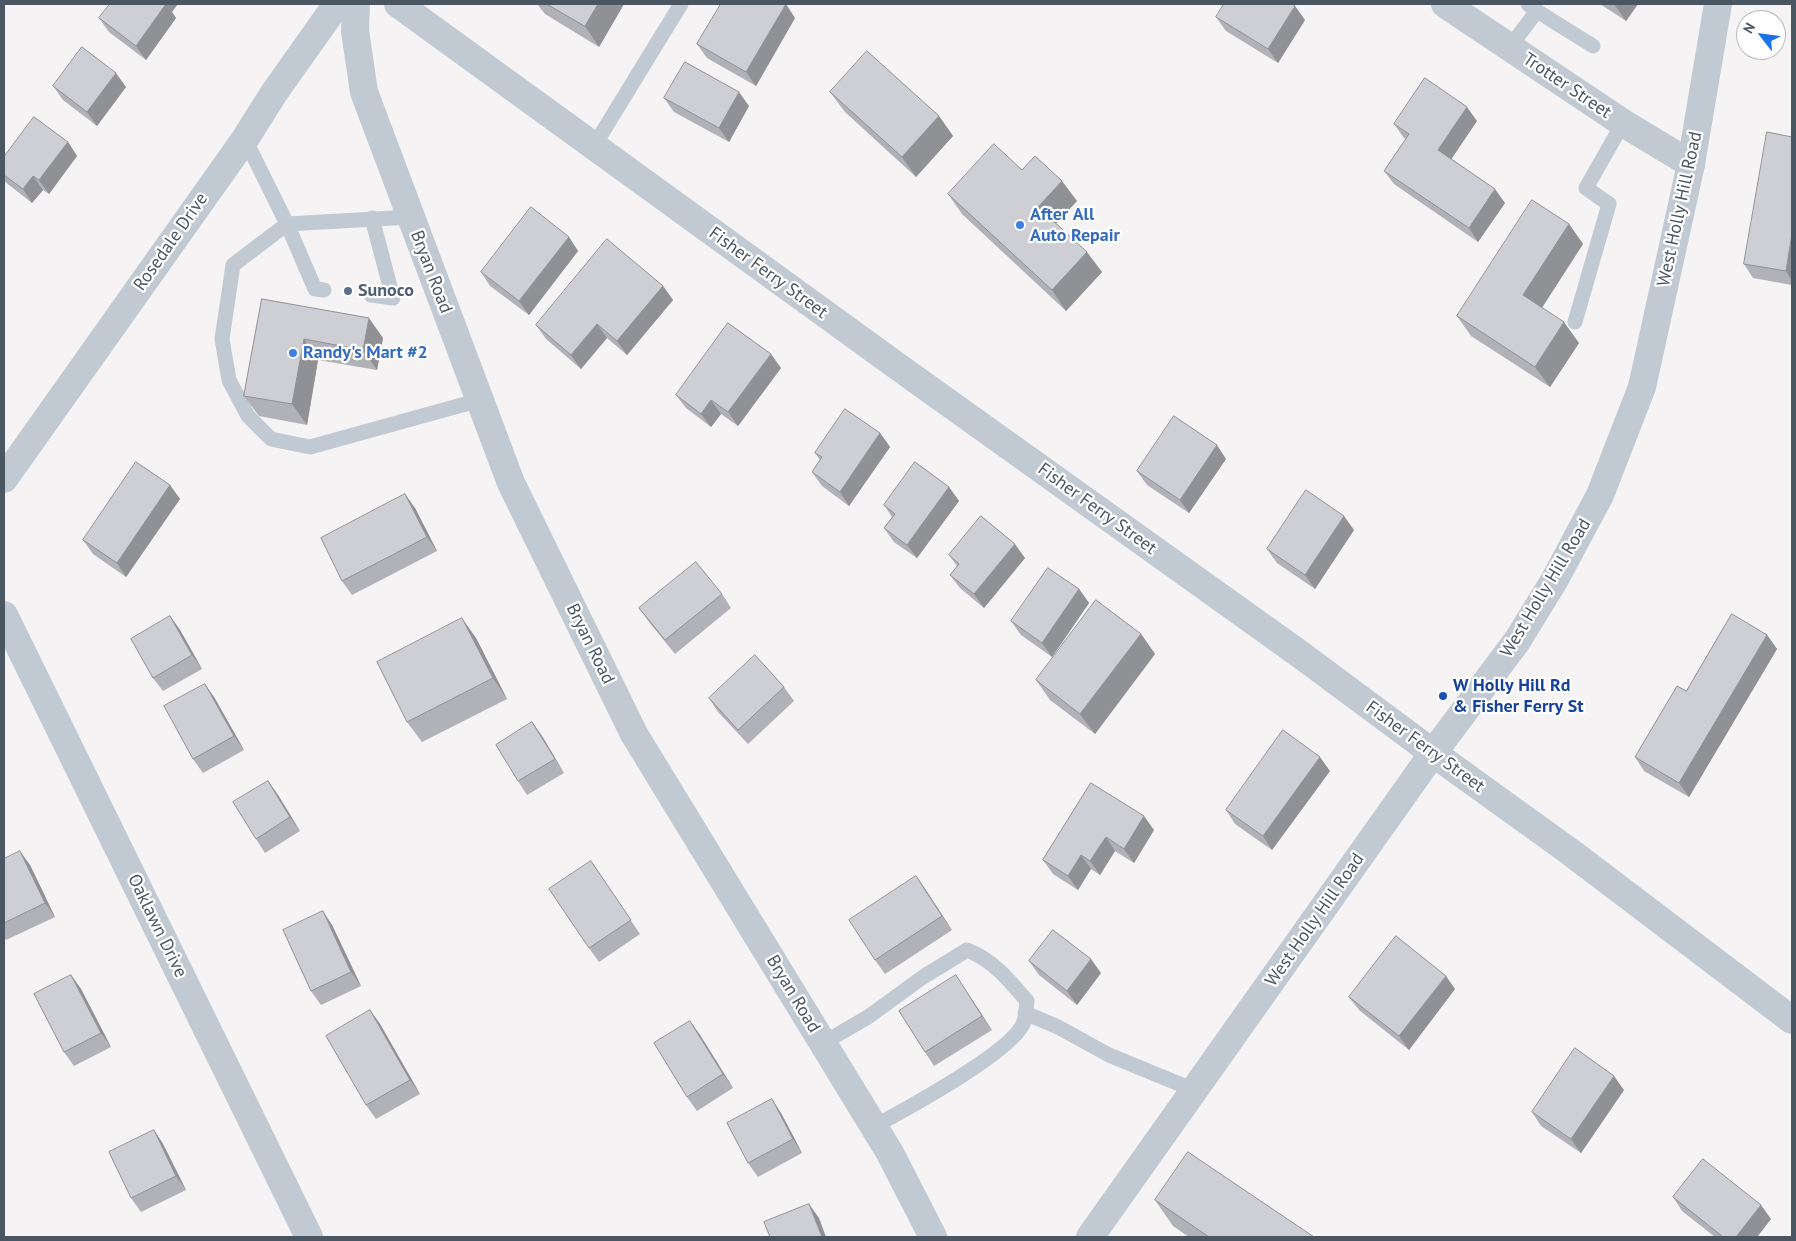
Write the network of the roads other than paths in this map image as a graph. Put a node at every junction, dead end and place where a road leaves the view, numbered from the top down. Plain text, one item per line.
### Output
1 (337, 4) edge
2 (356, 4) edge
3 (398, 4) edge
4 (681, 4) edge
5 (1444, 4) edge
6 (1718, 4) edge
7 (1532, 7) edge
8 (1593, 46) dead end
9 (1509, 48) junction
10 (1623, 123) junction
11 (244, 139) junction
12 (594, 146) junction
13 (1691, 164) junction
14 (410, 217) junction
15 (372, 218) junction
16 (287, 224) junction
17 (324, 290) dead end
18 (371, 295) dead end
19 (1575, 322) dead end
20 (480, 400) junction
21 (4, 479) edge
22 (4, 615) edge
23 (1433, 753) junction
24 (1025, 1013) junction
25 (1792, 1020) edge
26 (823, 1042) junction
27 (1194, 1090) junction
28 (874, 1126) junction
29 (1099, 1234) edge
30 (309, 1237) edge
31 (933, 1237) edge

1 - 11 street, Rosedale Drive
2 - 14 street, Bryan Road
3 - 12 street, Fisher Ferry Street
4 - 12 lane
5 - 9 street, Trotter Street
6 - 13 street, West Holly Hill Road
7 - 8 lane
7 - 9 lane
9 - 10 street, Trotter Street
10 - 13 street, Trotter Street
10 - 19 lane
11 - 16 lane
11 - 21 street, Rosedale Drive
12 - 23 street, Fisher Ferry Street
13 - 23 street, West Holly Hill Road
14 - 15 lane
14 - 20 street, Bryan Road
15 - 16 lane
15 - 18 lane
16 - 17 lane
16 - 20 lane
20 - 26 street, Bryan Road
22 - 30 street, Oaklawn Drive
23 - 25 street, Fisher Ferry Street
23 - 27 street, West Holly Hill Road
24 - 26 lane
24 - 27 lane
24 - 28 lane
26 - 28 street, Bryan Road
27 - 29 street, West Holly Hill Road
28 - 31 street, Bryan Road

